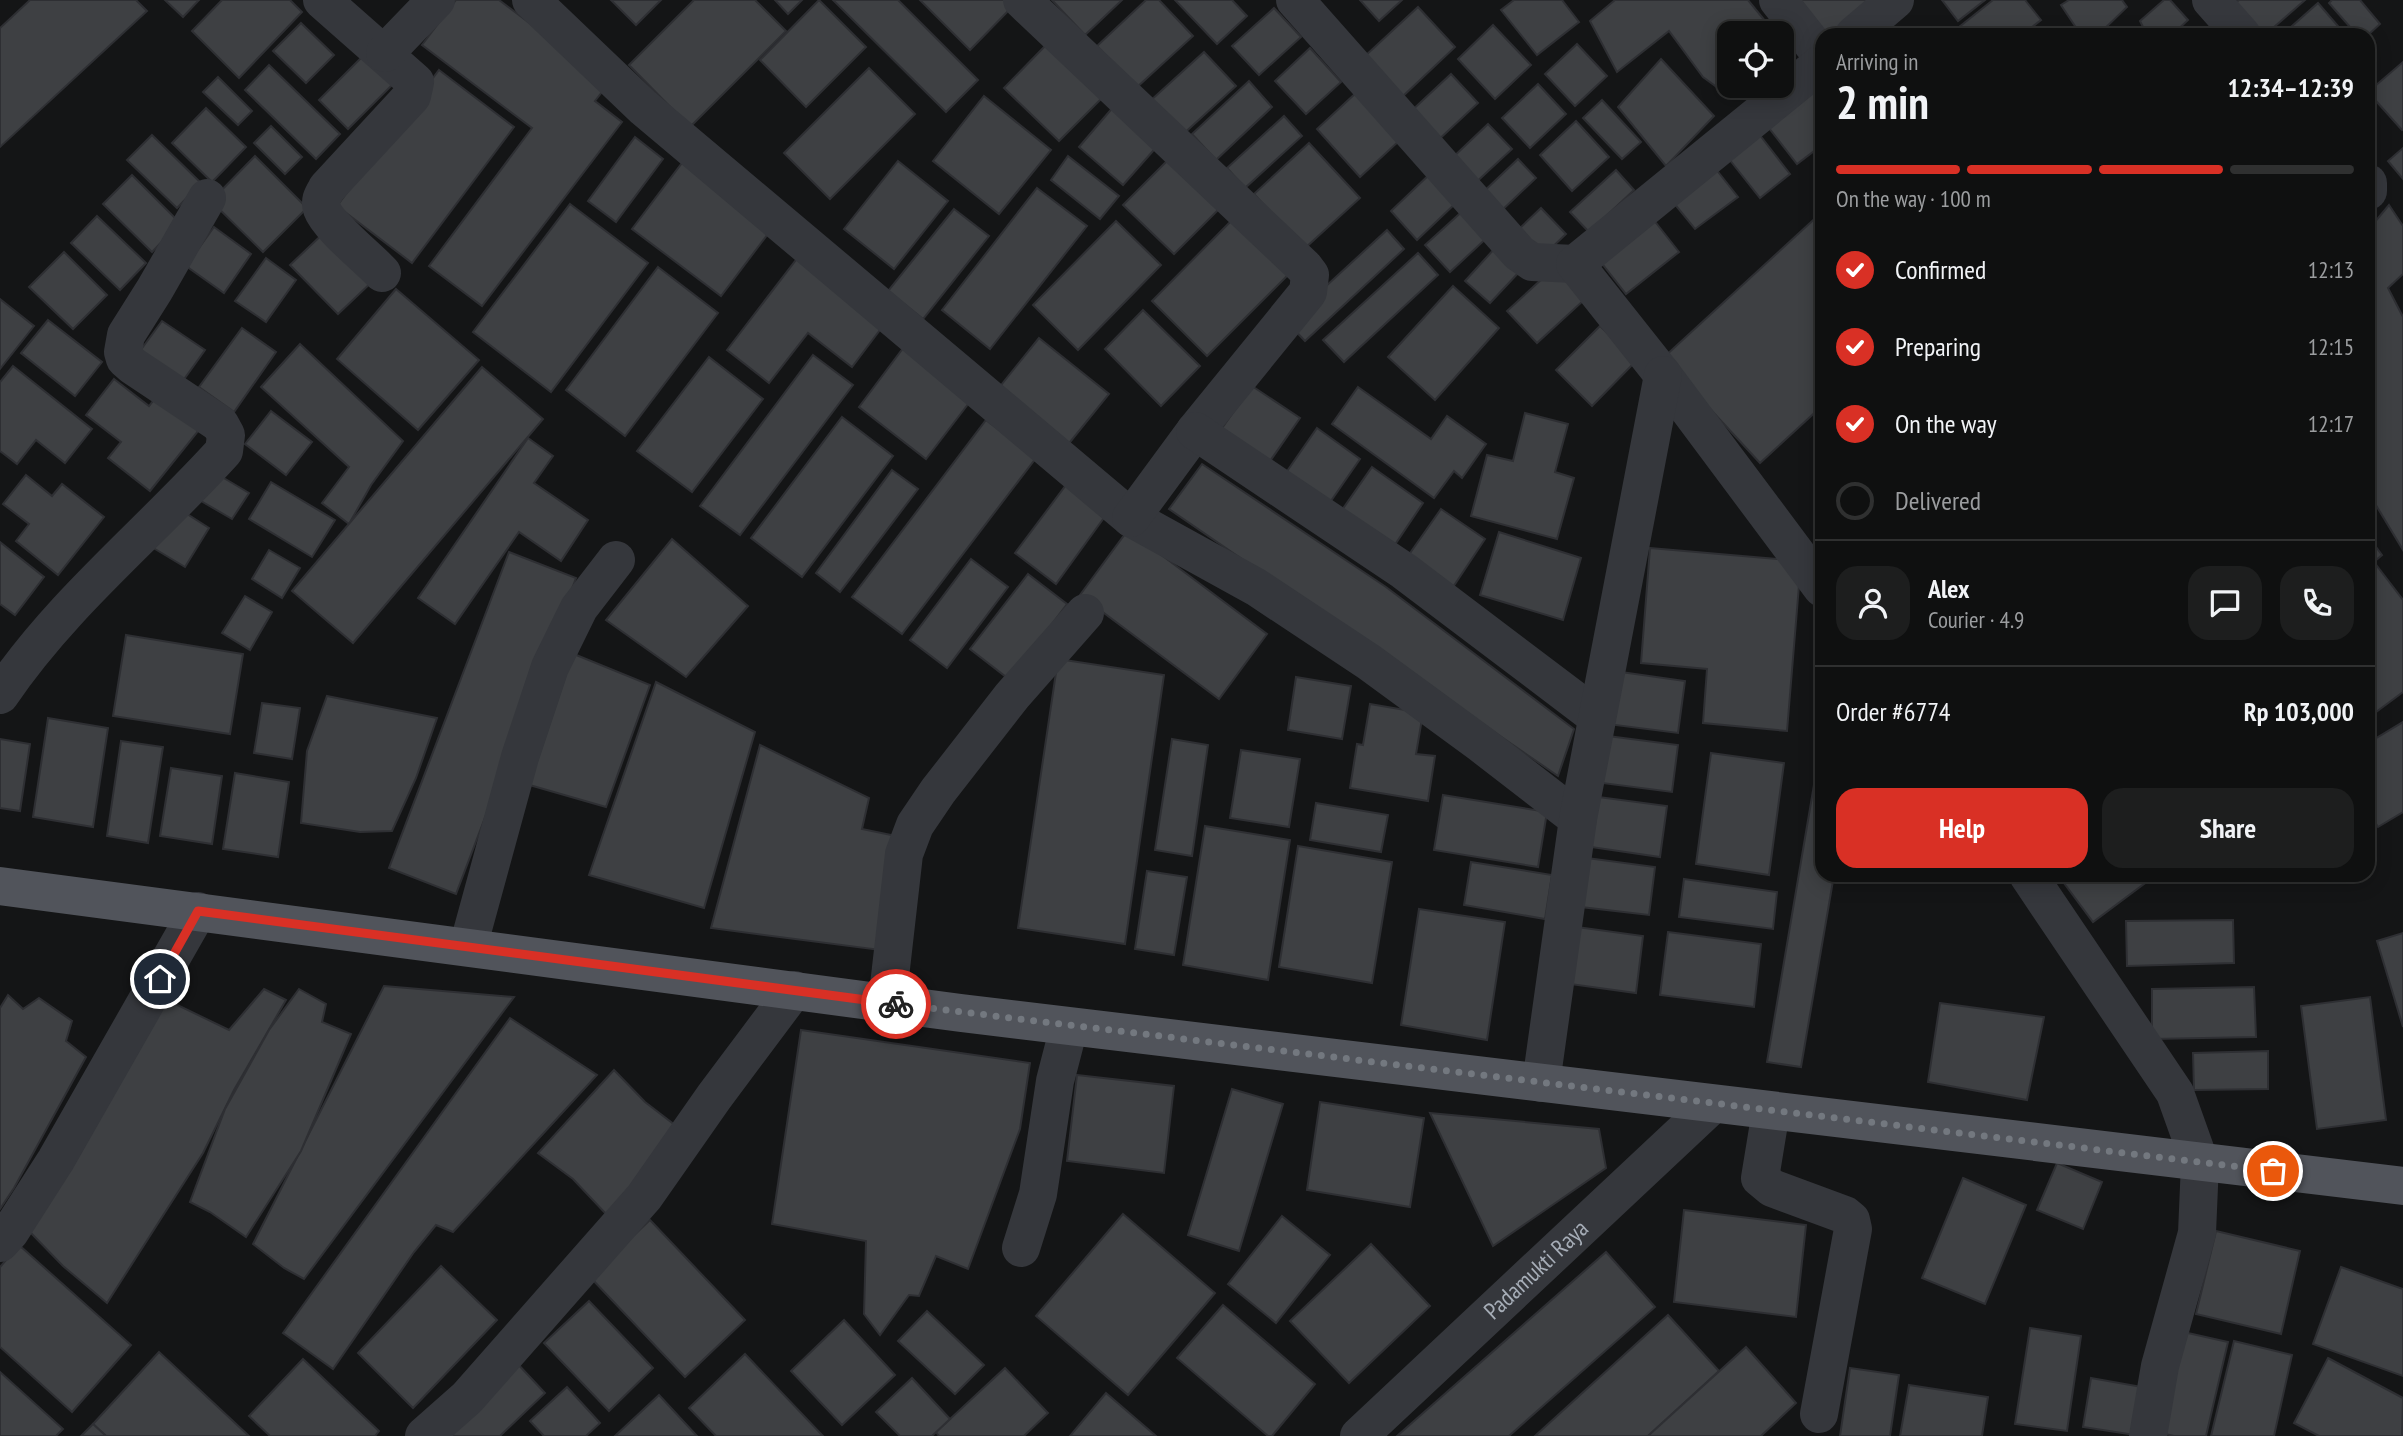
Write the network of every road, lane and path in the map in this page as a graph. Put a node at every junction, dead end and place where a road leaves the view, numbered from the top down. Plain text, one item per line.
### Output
1 (322, 0) edge
2 (436, 0) edge
3 (531, 0) edge
4 (1022, 0) edge
5 (1295, 0) edge
6 (1778, 0) edge
7 (1895, 0) edge
8 (2211, 0) edge
9 (1862, 28) edge
10 (2236, 28) edge
11 (1815, 47) edge
12 (384, 53) junction
13 (1815, 69) edge
14 (207, 198) dead end
15 (1575, 264) junction
16 (382, 272) dead end
17 (1663, 375) junction
18 (1195, 431) junction
19 (1131, 518) junction
20 (616, 560) dead end
21 (1815, 579) edge
22 (1085, 613) dead end
23 (0, 695) edge
24 (1597, 717) junction
25 (1578, 819) junction
26 (2033, 882) edge
27 (0, 886) edge
28 (198, 911) junction
29 (468, 947) junction
30 (794, 990) junction
31 (887, 1003) junction
32 (1069, 1027) junction
33 (1541, 1083) junction
34 (1713, 1104) junction
35 (1771, 1111) junction
36 (2200, 1163) junction
37 (2403, 1186) edge
38 (0, 1243) edge
39 (1021, 1248) dead end
40 (1819, 1414) dead end
41 (424, 1436) edge
42 (1359, 1436) edge
43 (2148, 1436) edge

1 - 12 street
2 - 12 street
3 - 19 street
4 - 18 street
5 - 15 street
6 - 11 street
7 - 9 street
8 - 10 street
12 - 16 street
13 - 15 street
14 - 23 street
15 - 17 street
17 - 21 street
17 - 24 street
18 - 19 street
18 - 24 street
19 - 25 street
20 - 29 street
22 - 31 street
24 - 25 street
25 - 33 street
26 - 36 street
27 - 28 main road
28 - 29 main road
28 - 38 street
29 - 30 main road
30 - 31 main road
30 - 41 street
31 - 32 main road
32 - 33 main road
32 - 39 street
33 - 34 main road
34 - 35 main road
34 - 42 street, Padamukti Raya
35 - 36 main road
35 - 40 street
36 - 37 main road
36 - 43 street

